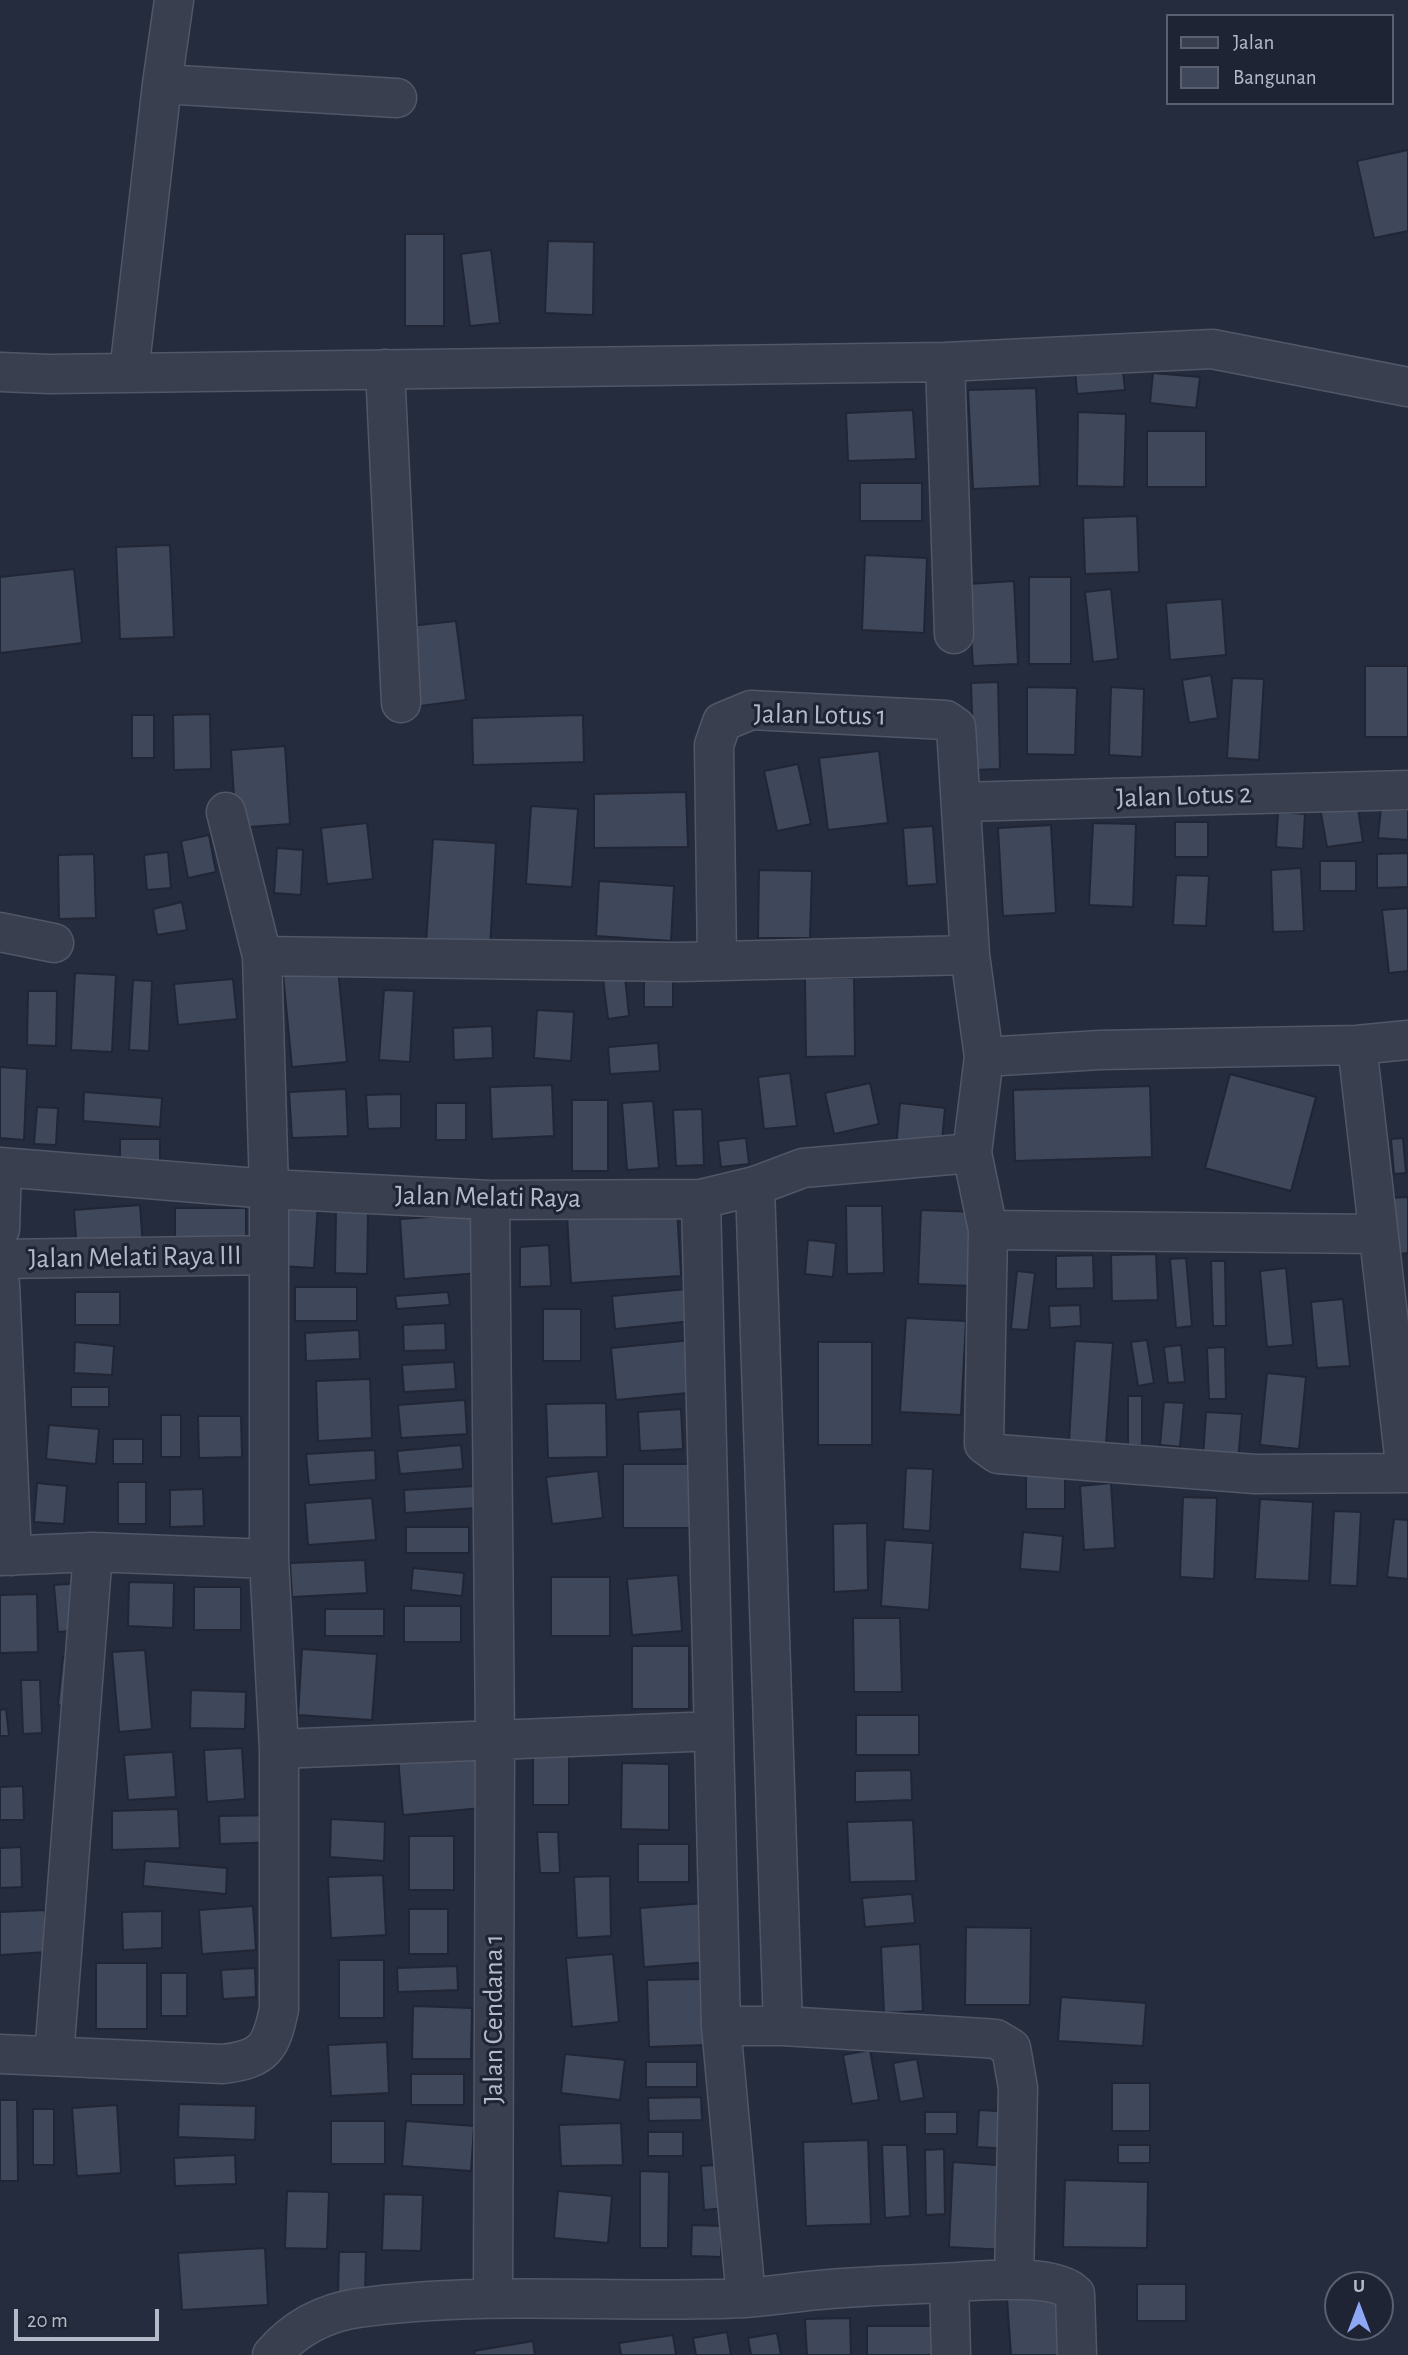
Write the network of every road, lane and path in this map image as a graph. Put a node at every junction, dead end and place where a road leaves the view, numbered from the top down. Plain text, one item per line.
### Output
1 (174, 0) edge
2 (162, 84) junction
3 (397, 98) dead end
4 (945, 362) junction
5 (385, 369) junction
6 (0, 372) edge
7 (129, 373) junction
8 (1408, 387) edge
9 (954, 634) dead end
10 (401, 703) dead end
11 (1408, 790) edge
12 (961, 802) junction
13 (226, 812) dead end
14 (0, 932) edge
15 (54, 943) dead end
16 (970, 955) junction
17 (262, 956) junction
18 (717, 961) junction
19 (1408, 1040) edge
20 (1357, 1045) junction
21 (984, 1057) junction
22 (972, 1153) junction
23 (1, 1167) edge
24 (755, 1186) junction
25 (269, 1189) junction
26 (701, 1199) junction
27 (490, 1200) junction
28 (0, 1229) edge
29 (988, 1230) junction
30 (1377, 1234) junction
31 (269, 1255) junction
32 (0, 1259) edge
33 (0, 1284) edge
34 (1407, 1473) edge
35 (93, 1552) junction
36 (6, 1556) edge
37 (269, 1559) junction
38 (710, 1601) junction
39 (769, 1601) junction
40 (714, 1731) junction
41 (495, 1740) junction
42 (279, 1749) junction
43 (721, 2026) junction
44 (783, 2026) junction
45 (0, 2054) edge
46 (54, 2056) junction
47 (1014, 2280) junction
48 (949, 2283) junction
49 (493, 2298) junction
50 (746, 2298) junction
51 (272, 2355) edge
52 (951, 2355) edge
53 (1077, 2355) edge

1 - 2 street
2 - 3 street
2 - 7 street
4 - 5 street
4 - 8 street
4 - 9 street
5 - 7 street
5 - 10 street
6 - 7 street
11 - 12 street, Jalan Lotus 2
12 - 16 street, Jalan Lotus 1
12 - 18 street, Jalan Lotus 1
13 - 17 street
14 - 15 street
16 - 18 street
16 - 21 street, Jalan Lotus 1
17 - 18 street
17 - 25 street
19 - 20 street
20 - 21 street
20 - 30 street
21 - 22 street, Jalan Lotus 1
22 - 24 street, Jalan Melati Raya
22 - 29 street, Jalan Lotus 1
23 - 25 street, Jalan Melati Raya
23 - 28 street
24 - 26 street, Jalan Melati Raya
24 - 39 street
25 - 27 street, Jalan Melati Raya
25 - 31 street
26 - 27 street, Jalan Melati Raya
26 - 38 street
27 - 41 street, Jalan Cendana 1
29 - 30 street
29 - 34 street, Jalan Lotus 1
30 - 34 street
31 - 32 street, Jalan Melati Raya III
31 - 37 street
33 - 36 street
35 - 36 street
35 - 37 street
35 - 46 street
37 - 42 street
38 - 39 street
38 - 40 street
39 - 44 street
40 - 41 street
40 - 43 street
41 - 42 street
41 - 49 street, Jalan Cendana 1
42 - 46 street
43 - 44 street
43 - 50 street
44 - 47 street
45 - 46 street
47 - 48 street
47 - 53 street
48 - 50 street
48 - 52 street
49 - 50 street
49 - 51 street

